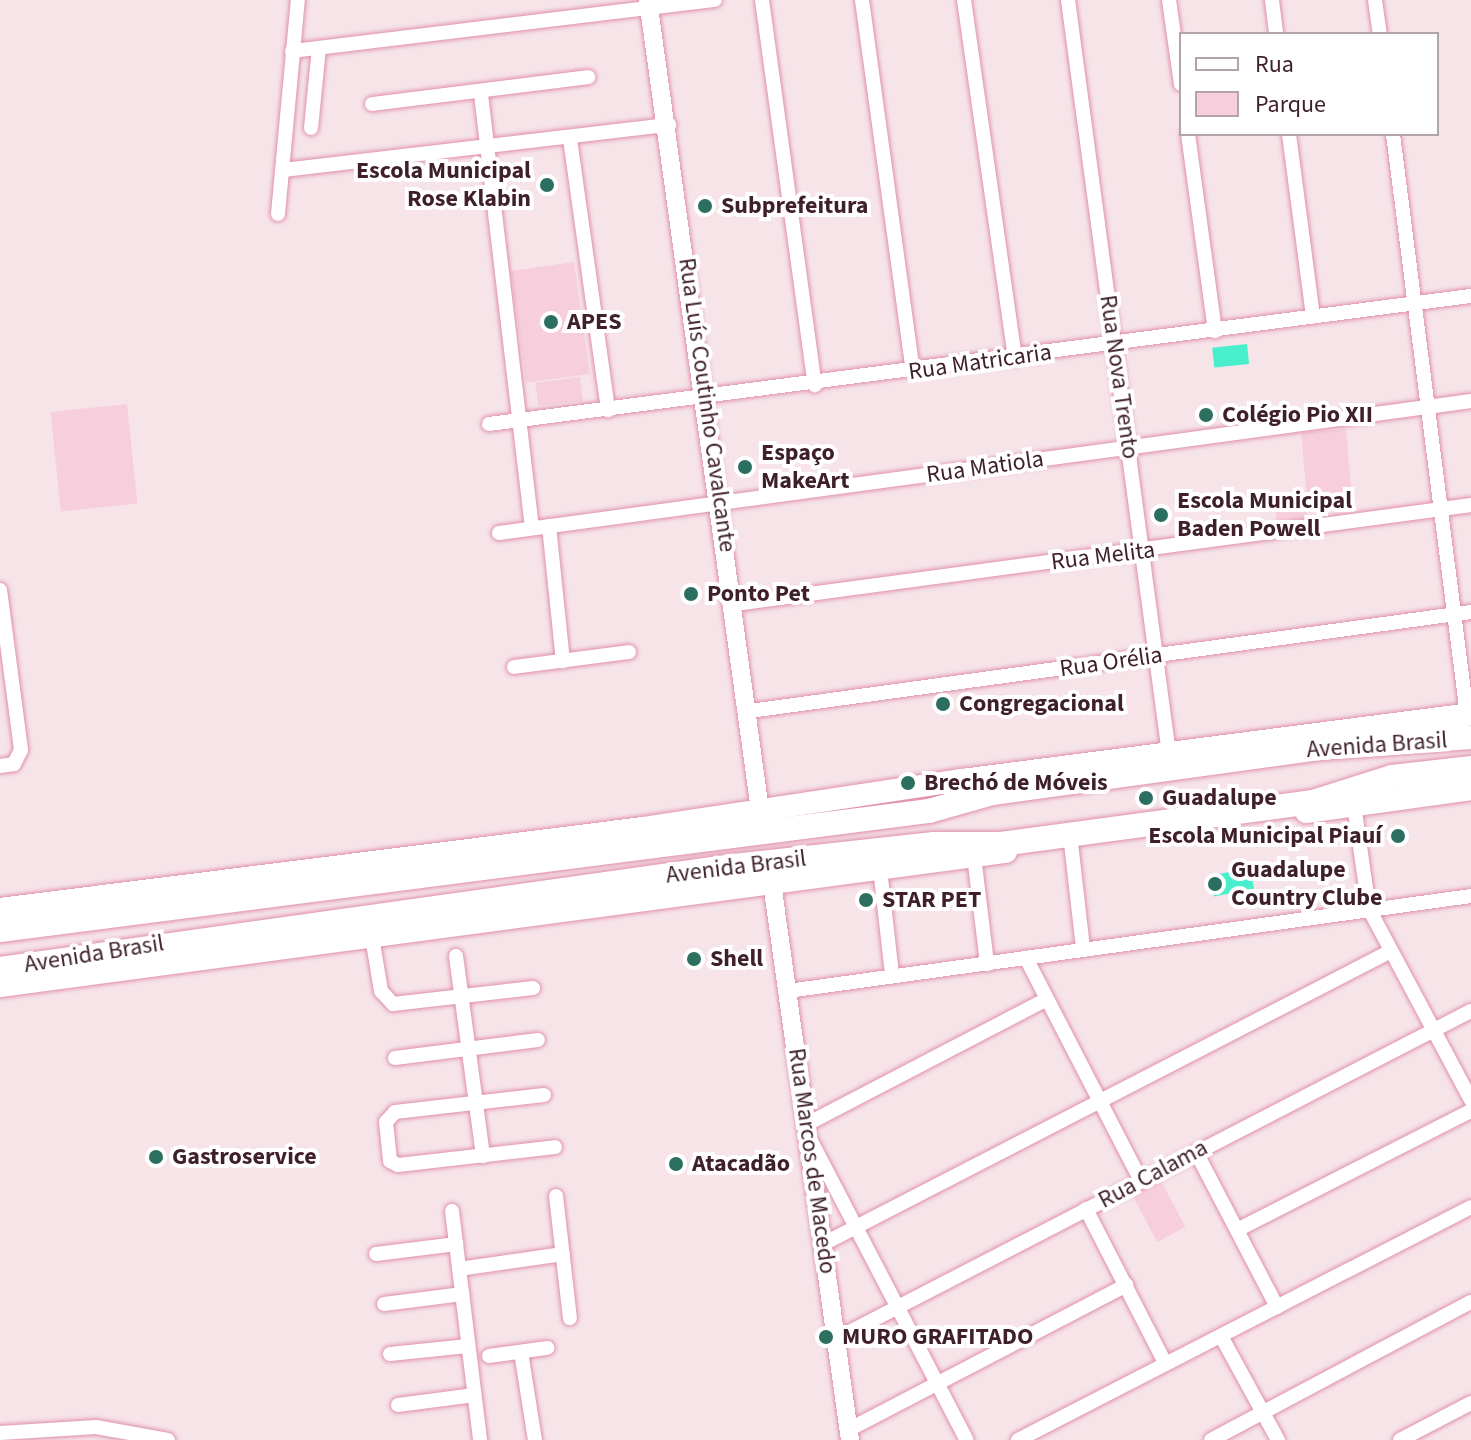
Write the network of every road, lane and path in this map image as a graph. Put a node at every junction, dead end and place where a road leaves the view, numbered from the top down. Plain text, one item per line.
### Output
1 (298, 0) edge
2 (715, 0) edge
3 (762, 0) edge
4 (862, 0) edge
5 (964, 0) edge
6 (1068, 0) edge
7 (1169, 0) edge
8 (1272, 0) edge
9 (1375, 0) edge
10 (649, 4) edge
11 (1276, 32) edge
12 (1380, 32) edge
13 (319, 48) junction
14 (292, 51) junction
15 (1179, 70) edge
16 (588, 77) dead end
17 (481, 94) junction
18 (372, 104) dead end
19 (669, 125) junction
20 (311, 128) dead end
21 (1188, 136) edge
22 (1289, 136) edge
23 (1393, 136) edge
24 (570, 139) junction
25 (485, 149) junction
26 (284, 170) junction
27 (278, 214) dead end
28 (1471, 296) edge
29 (1416, 304) junction
30 (1313, 316) junction
31 (1215, 331) junction
32 (1115, 344) junction
33 (1015, 358) junction
34 (913, 371) junction
35 (815, 385) junction
36 (706, 397) junction
37 (1471, 401) edge
38 (1431, 406) junction
39 (608, 410) junction
40 (520, 420) junction
41 (489, 424) dead end
42 (1128, 446) junction
43 (722, 505) junction
44 (1471, 505) edge
45 (1443, 510) junction
46 (549, 526) junction
47 (532, 528) junction
48 (499, 533) dead end
49 (1143, 550) junction
50 (0, 590) edge
51 (735, 604) junction
52 (1464, 612) edge
53 (629, 652) dead end
54 (1158, 655) junction
55 (4, 658) edge
56 (563, 661) junction
57 (514, 667) dead end
58 (750, 711) junction
59 (1470, 722) edge
60 (1169, 754) junction
61 (7, 765) edge
62 (1471, 768) edge
63 (1471, 789) edge
64 (1354, 805) junction
65 (760, 810) junction
66 (1071, 843) junction
67 (974, 856) junction
68 (880, 869) junction
69 (772, 883) junction
70 (1471, 896) edge
71 (0, 909) edge
72 (1369, 909) junction
73 (0, 930) edge
74 (372, 937) junction
75 (1083, 948) junction
76 (1391, 951) junction
77 (456, 956) dead end
78 (1026, 958) junction
79 (987, 964) junction
80 (0, 969) edge
81 (892, 975) junction
82 (0, 986) edge
83 (533, 988) dead end
84 (788, 991) junction
85 (462, 997) junction
86 (1045, 1000) junction
87 (1471, 1011) edge
88 (1434, 1030) junction
89 (538, 1040) dead end
90 (469, 1049) junction
91 (395, 1058) dead end
92 (544, 1095) dead end
93 (1471, 1100) edge
94 (476, 1102) junction
95 (1099, 1102) junction
96 (1471, 1111) edge
97 (808, 1131) junction
98 (555, 1147) dead end
99 (1196, 1152) junction
100 (483, 1156) junction
101 (1140, 1179) junction
102 (556, 1196) dead end
103 (1471, 1207) edge
104 (1086, 1209) junction
105 (452, 1211) dead end
106 (860, 1226) junction
107 (1239, 1229) junction
108 (456, 1244) junction
109 (823, 1244) junction
110 (376, 1254) dead end
111 (563, 1254) junction
112 (459, 1269) junction
113 (1126, 1285) junction
114 (462, 1294) junction
115 (1471, 1302) edge
116 (384, 1304) dead end
117 (1277, 1307) junction
118 (898, 1309) junction
119 (570, 1318) dead end
120 (1221, 1336) junction
121 (836, 1339) junction
122 (468, 1346) junction
123 (547, 1348) dead end
124 (521, 1352) junction
125 (390, 1354) dead end
126 (489, 1356) dead end
127 (1165, 1363) junction
128 (937, 1385) junction
129 (474, 1395) junction
130 (1471, 1403) edge
131 (398, 1405) dead end
132 (1263, 1413) junction
133 (0, 1433) edge
134 (849, 1435) edge
135 (168, 1440) edge
136 (480, 1440) edge
137 (535, 1440) edge
138 (967, 1440) edge
139 (1018, 1440) edge
140 (1211, 1440) edge
141 (1278, 1440) edge
142 (1400, 1440) edge

1 - 14 street
2 - 10 street
3 - 35 street
4 - 34 street
5 - 33 street
6 - 32 street, Rua Nova Trento
7 - 15 street
8 - 11 street
9 - 12 street
10 - 13 street
10 - 19 main road, Rua Luís Coutinho Cavalcante
13 - 14 street
13 - 20 street
14 - 26 street
16 - 17 street
17 - 18 street
17 - 25 street
19 - 24 street
19 - 36 main road, Rua Luís Coutinho Cavalcante
21 - 31 street
22 - 30 street
23 - 29 street
24 - 25 street
24 - 39 street
25 - 26 street
25 - 40 street
26 - 27 street
28 - 29 street, Rua Matricaria
29 - 30 street, Rua Matricaria
29 - 38 street
30 - 31 street, Rua Matricaria
31 - 32 street, Rua Matricaria
32 - 33 street, Rua Matricaria
32 - 42 street, Rua Nova Trento
33 - 34 street, Rua Matricaria
34 - 35 street, Rua Matricaria
35 - 36 street, Rua Matricaria
36 - 39 street, Rua Matricaria
36 - 43 main road, Rua Luís Coutinho Cavalcante
37 - 38 street, Rua Matiola
38 - 42 street, Rua Matiola
38 - 45 street
39 - 40 street, Rua Matricaria
40 - 41 street, Rua Matricaria
40 - 47 street
42 - 43 street, Rua Matiola
42 - 49 street, Rua Nova Trento
43 - 46 street, Rua Matiola
43 - 51 main road, Rua Luís Coutinho Cavalcante
44 - 45 street, Rua Melita
45 - 49 street, Rua Melita
45 - 52 street
46 - 47 street, Rua Matiola
46 - 56 street
47 - 48 street, Rua Matiola
49 - 51 street, Rua Melita
49 - 54 street, Rua Nova Trento
50 - 55 street
51 - 58 main road, Rua Luís Coutinho Cavalcante
52 - 54 street, Rua Orélia
52 - 59 street
53 - 56 street
54 - 58 street, Rua Orélia
54 - 60 street, Rua Nova Trento
55 - 61 street
56 - 57 street
58 - 65 main road, Rua Luís Coutinho Cavalcante
59 - 60 main road, Avenida Brasil
59 - 73 highway, Avenida Brasil
60 - 65 main road, Avenida Brasil
62 - 80 highway, Avenida Brasil
63 - 64 main road, Avenida Brasil
64 - 66 main road, Avenida Brasil
64 - 72 street
65 - 71 main road, Avenida Brasil
66 - 67 main road, Avenida Brasil
66 - 75 street
67 - 68 main road, Avenida Brasil
67 - 79 street
68 - 69 main road, Avenida Brasil
68 - 81 street
69 - 74 main road, Avenida Brasil
69 - 84 main road, Rua Marcos de Macedo
70 - 72 street
72 - 75 street
72 - 76 street
74 - 82 main road, Avenida Brasil
74 - 85 street
75 - 78 street
76 - 88 street
76 - 95 street
77 - 85 street
78 - 79 street
78 - 86 street
79 - 81 street
81 - 84 street
83 - 85 street
84 - 97 main road, Rua Marcos de Macedo
85 - 90 street
86 - 95 street
86 - 97 street
87 - 88 street, Rua Calama
88 - 93 street
88 - 99 street, Rua Calama
89 - 90 street
90 - 91 street
90 - 94 street
92 - 94 street
94 - 100 street
94 - 100 street
95 - 101 street
95 - 106 street
96 - 107 street
97 - 106 street
97 - 109 main road, Rua Marcos de Macedo
98 - 100 street
99 - 101 street, Rua Calama
99 - 107 street
101 - 104 street, Rua Calama
102 - 111 street
103 - 117 street
104 - 113 street
104 - 118 street, Rua Calama
105 - 108 street
106 - 109 street
106 - 118 street
107 - 117 street
108 - 110 street
108 - 112 street
109 - 121 main road, Rua Marcos de Macedo
111 - 112 street
111 - 119 street
112 - 114 street
113 - 127 street
113 - 128 street
114 - 116 street
114 - 122 street
115 - 132 street
117 - 120 street
118 - 121 street, Rua Calama
118 - 128 street
120 - 127 street
120 - 132 street
121 - 134 main road, Rua Marcos de Macedo
122 - 125 street
122 - 129 street
123 - 124 street
124 - 126 street
124 - 137 street
127 - 139 street
128 - 134 street
128 - 138 street
129 - 131 street
129 - 136 street
130 - 142 street
132 - 140 street
132 - 141 street
133 - 135 street

